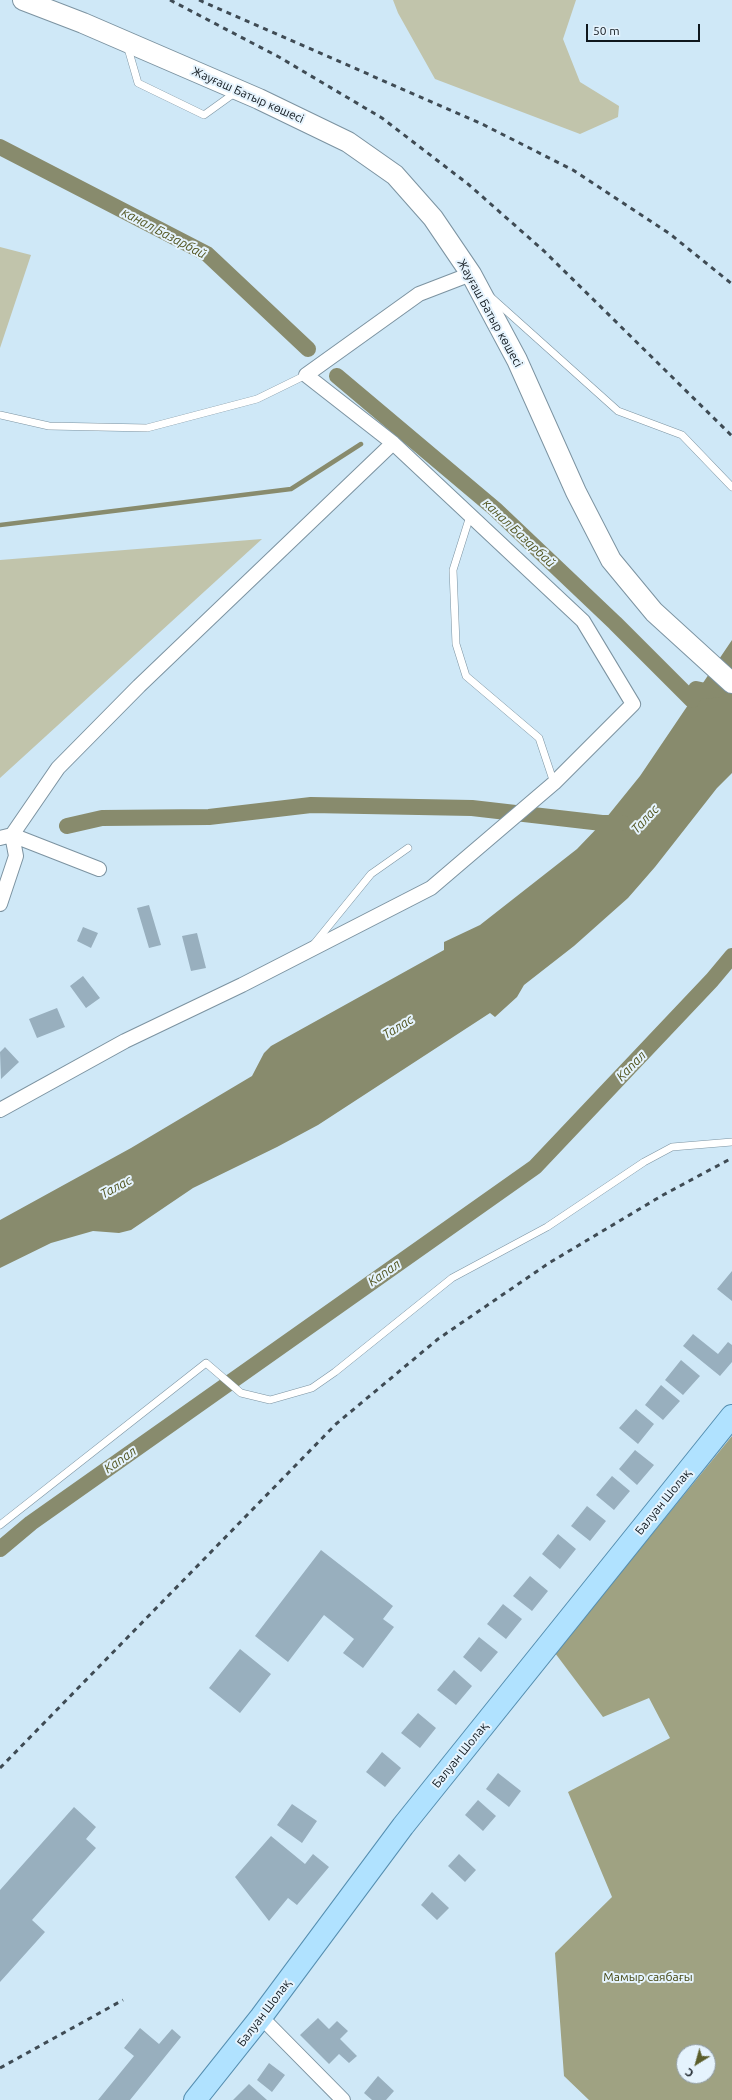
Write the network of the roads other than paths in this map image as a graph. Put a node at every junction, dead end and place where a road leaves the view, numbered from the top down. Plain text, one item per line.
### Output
1 (23, 0) edge
2 (126, 41) junction
3 (239, 90) junction
4 (475, 280) junction
5 (306, 374) junction
6 (0, 415) edge
7 (393, 443) junction
8 (732, 487) edge
9 (470, 516) junction
10 (732, 683) edge
11 (554, 783) junction
12 (6, 836) edge
13 (408, 848) dead end
14 (99, 869) dead end
15 (0, 904) edge
16 (308, 951) junction
17 (0, 1110) edge
18 (732, 1142) edge
19 (732, 1416) edge
20 (0, 1525) edge
21 (261, 2017) junction
22 (195, 2100) edge
23 (343, 2100) edge

1 - 2 main road, Жауғаш Батыр көшесі
2 - 3 main road, Жауғаш Батыр көшесі
2 - 3 lane
3 - 4 main road, Жауғаш Батыр көшесі
4 - 5 street
4 - 8 lane
4 - 10 main road, Жауғаш Батыр көшесі
5 - 6 lane
5 - 7 street
7 - 9 street
7 - 12 street
9 - 11 lane
9 - 11 street
11 - 16 street
12 - 14 street
12 - 15 street
13 - 16 lane
16 - 17 street
18 - 20 lane
19 - 21 main road, Балуан Шолақ
21 - 22 main road, Балуан Шолақ
21 - 23 street

